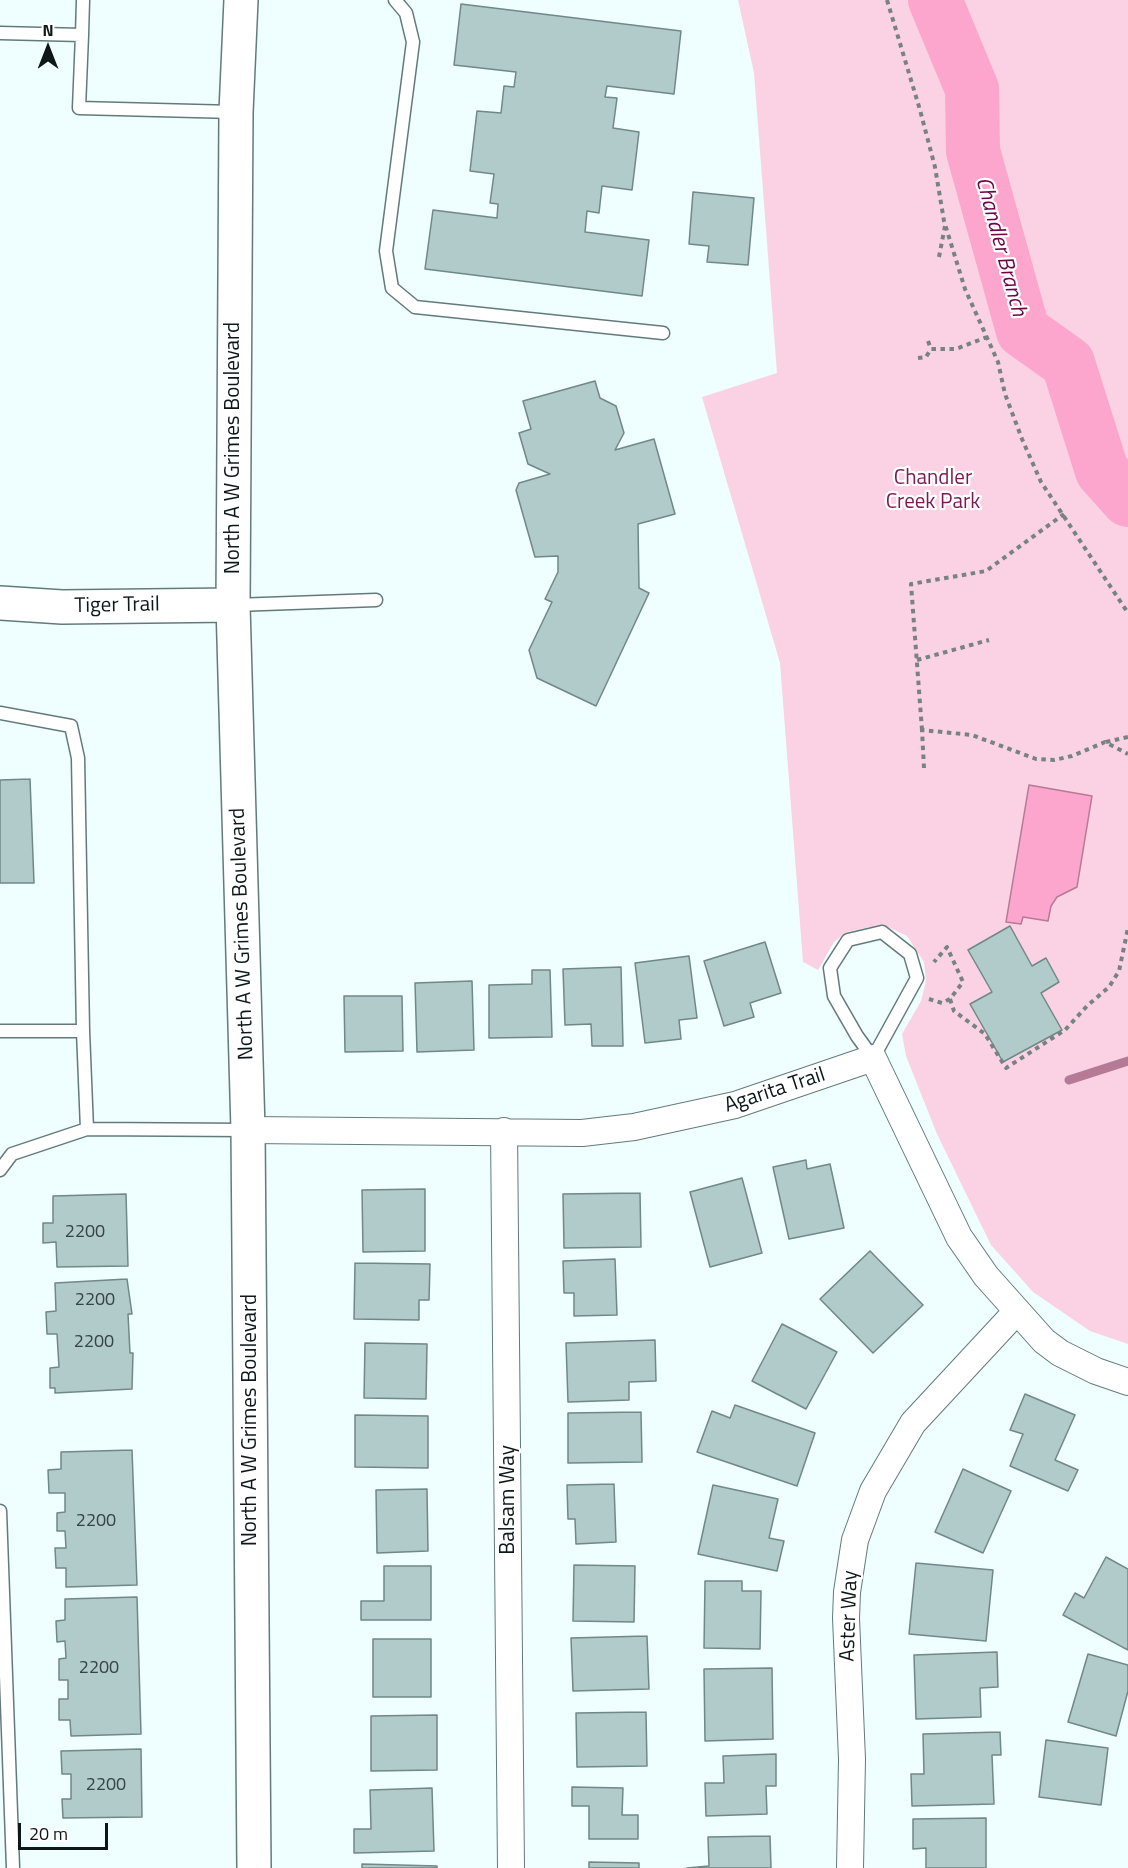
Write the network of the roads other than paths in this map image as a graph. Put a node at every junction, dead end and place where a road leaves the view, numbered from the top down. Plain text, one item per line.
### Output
1 (83, 0) edge
2 (242, 0) edge
3 (395, 0) edge
4 (0, 33) edge
5 (82, 34) junction
6 (236, 112) junction
7 (663, 333) dead end
8 (376, 600) dead end
9 (0, 603) edge
10 (233, 605) junction
11 (0, 713) edge
12 (83, 1030) junction
13 (0, 1031) edge
14 (873, 1058) junction
15 (87, 1129) junction
16 (248, 1130) junction
17 (504, 1131) junction
18 (0, 1170) edge
19 (1017, 1311) junction
20 (1128, 1382) edge
21 (0, 1512) edge
22 (13, 1868) edge
23 (254, 1868) edge
24 (512, 1868) edge
25 (850, 1868) edge

1 - 5 lane
2 - 6 main road, North A W Grimes Boulevard
3 - 7 lane
4 - 5 lane
5 - 6 lane
6 - 10 main road, North A W Grimes Boulevard
8 - 10 lane
9 - 10 main road, Tiger Trail
10 - 16 main road, North A W Grimes Boulevard
11 - 12 lane
12 - 13 lane
12 - 15 lane
14 - 14 lane
14 - 17 street, Agarita Trail
14 - 19 street
15 - 16 lane
15 - 18 lane
16 - 17 street, Agarita Trail
16 - 23 main road, North A W Grimes Boulevard
17 - 24 street, Balsam Way
19 - 20 street
19 - 25 street, Aster Way
21 - 22 lane

